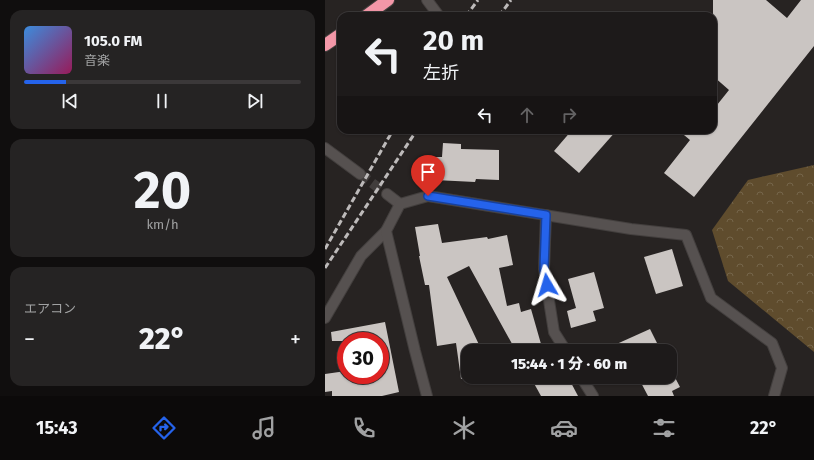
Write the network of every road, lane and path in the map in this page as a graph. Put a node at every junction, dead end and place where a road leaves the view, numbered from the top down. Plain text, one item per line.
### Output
1 (388, 0) edge
2 (427, 0) edge
3 (372, 12) edge
4 (436, 12) edge
5 (337, 37) edge
6 (325, 46) edge
7 (325, 148) edge
8 (360, 174) tunnel mouth
9 (387, 194) tunnel mouth
10 (400, 204) junction
11 (546, 215) junction
12 (386, 231) junction
13 (325, 318) edge
14 (562, 344) edge
15 (585, 384) edge
16 (427, 396) edge
17 (593, 396) edge
18 (774, 396) edge

1 - 3 highway
2 - 4 street
5 - 6 highway
7 - 8 street
9 - 10 street
10 - 11 street
10 - 12 street
11 - 14 street
11 - 18 street
12 - 13 street
12 - 16 street
15 - 17 street

